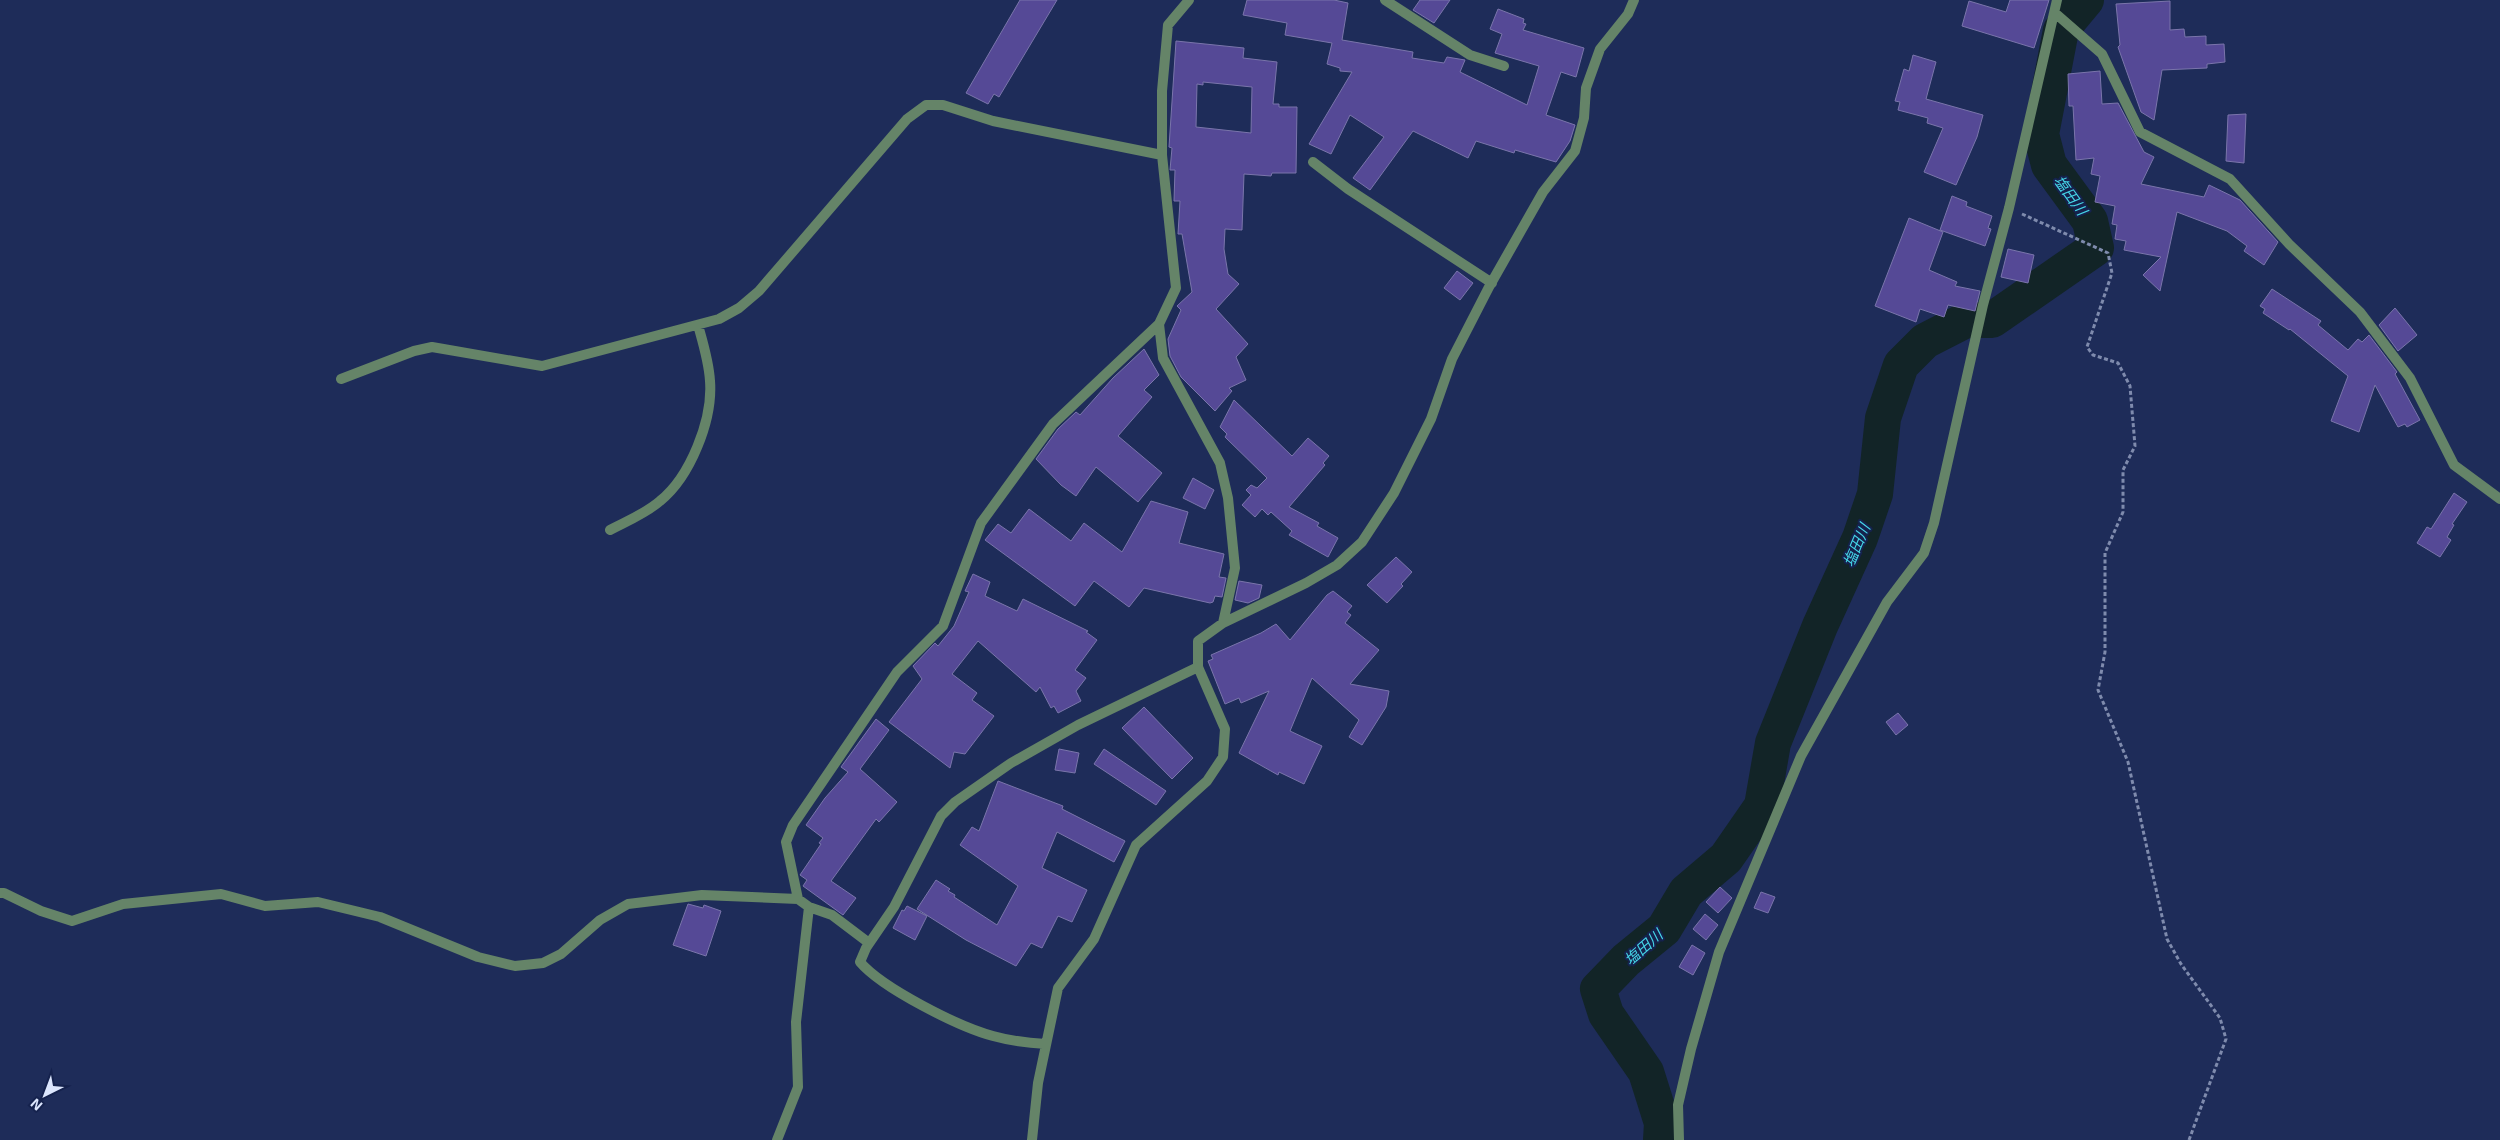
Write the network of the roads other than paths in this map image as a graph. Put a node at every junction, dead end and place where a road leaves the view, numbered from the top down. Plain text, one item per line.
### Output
1 (1189, 0) edge
2 (1385, 0) edge
3 (1634, 0) edge
4 (2058, 0) edge
5 (2055, 13) junction
6 (1504, 66) dead end
7 (1162, 155) junction
8 (1314, 162) dead end
9 (1492, 282) junction
10 (1159, 324) junction
11 (698, 325) junction
12 (341, 379) dead end
13 (2500, 499) edge
14 (610, 530) dead end
15 (1223, 623) junction
16 (1198, 667) junction
17 (0, 893) edge
18 (798, 899) junction
19 (809, 906) junction
20 (869, 943) junction
21 (1046, 1044) junction
22 (777, 1140) edge
23 (1032, 1140) edge
24 (1679, 1140) edge

1 - 7 street
2 - 6 street
3 - 9 street
4 - 5 street
5 - 13 street
5 - 24 street
7 - 10 street
7 - 11 street
8 - 9 street
9 - 15 street
10 - 15 street
10 - 18 street
11 - 12 street
11 - 14 street
15 - 16 street
16 - 20 street
16 - 21 street
17 - 18 street
18 - 19 street
19 - 20 street
19 - 22 street
20 - 21 street
21 - 23 street

